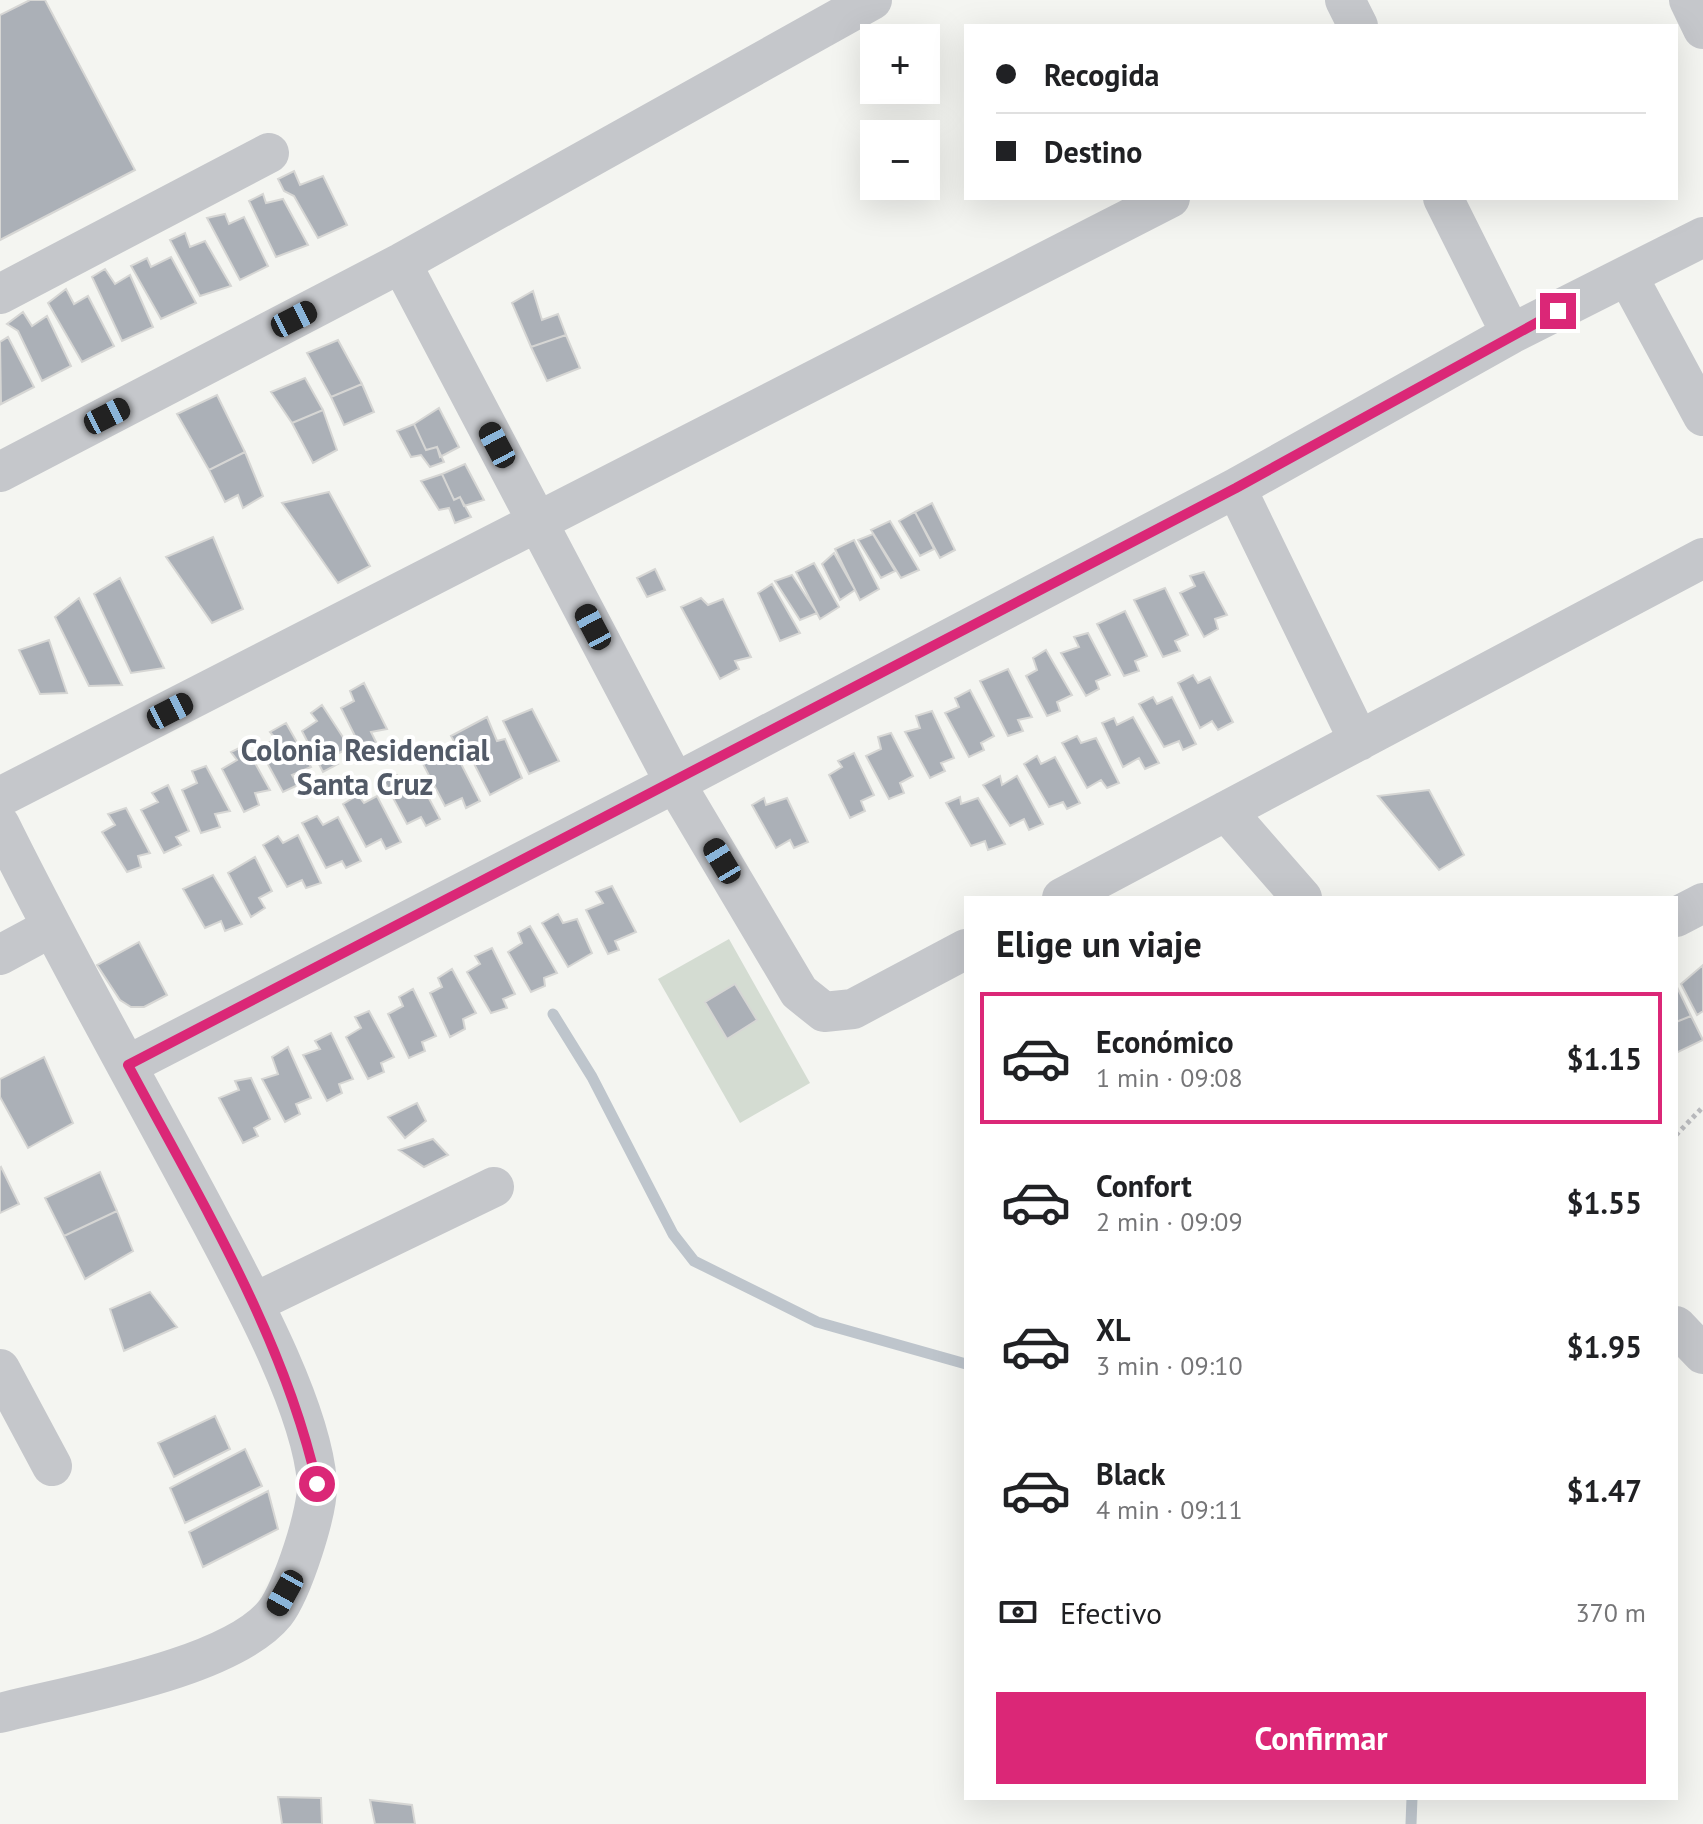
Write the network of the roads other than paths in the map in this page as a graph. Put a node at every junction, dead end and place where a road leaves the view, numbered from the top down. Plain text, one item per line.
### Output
1 (872, 0) edge
2 (1345, 0) edge
3 (1689, 0) edge
4 (1357, 24) edge
5 (1703, 29) edge
6 (269, 153) dead end
7 (1166, 200) edge
8 (1444, 200) edge
9 (1703, 237) edge
10 (401, 263) junction
11 (1628, 277) junction
12 (0, 294) edge
13 (1511, 334) junction
14 (1703, 416) edge
15 (0, 472) edge
16 (1236, 488) junction
17 (538, 523) junction
18 (1703, 558) edge
19 (1359, 741) junction
20 (675, 783) junction
21 (0, 797) edge
22 (1226, 811) junction
23 (0, 825) edge
24 (1066, 896) edge
25 (1300, 896) edge
26 (1703, 903) edge
27 (1678, 916) edge
28 (50, 928) junction
29 (964, 950) edge
30 (0, 955) edge
31 (128, 1065) junction
32 (494, 1187) dead end
33 (254, 1303) junction
34 (0, 1369) edge
35 (52, 1466) dead end
36 (0, 1713) edge

1 - 10 street
2 - 4 street
3 - 5 street
6 - 12 street
7 - 17 street
8 - 13 street
9 - 11 street
10 - 15 street
10 - 17 street
11 - 13 street
11 - 14 street
13 - 16 street
16 - 19 street
16 - 20 street
17 - 20 street
17 - 21 street
18 - 19 street
19 - 22 street
20 - 29 street
20 - 31 street
22 - 24 street
22 - 25 street
23 - 28 street
26 - 27 street
28 - 30 street
28 - 31 street
31 - 33 street
32 - 33 street
33 - 36 street
34 - 35 street

